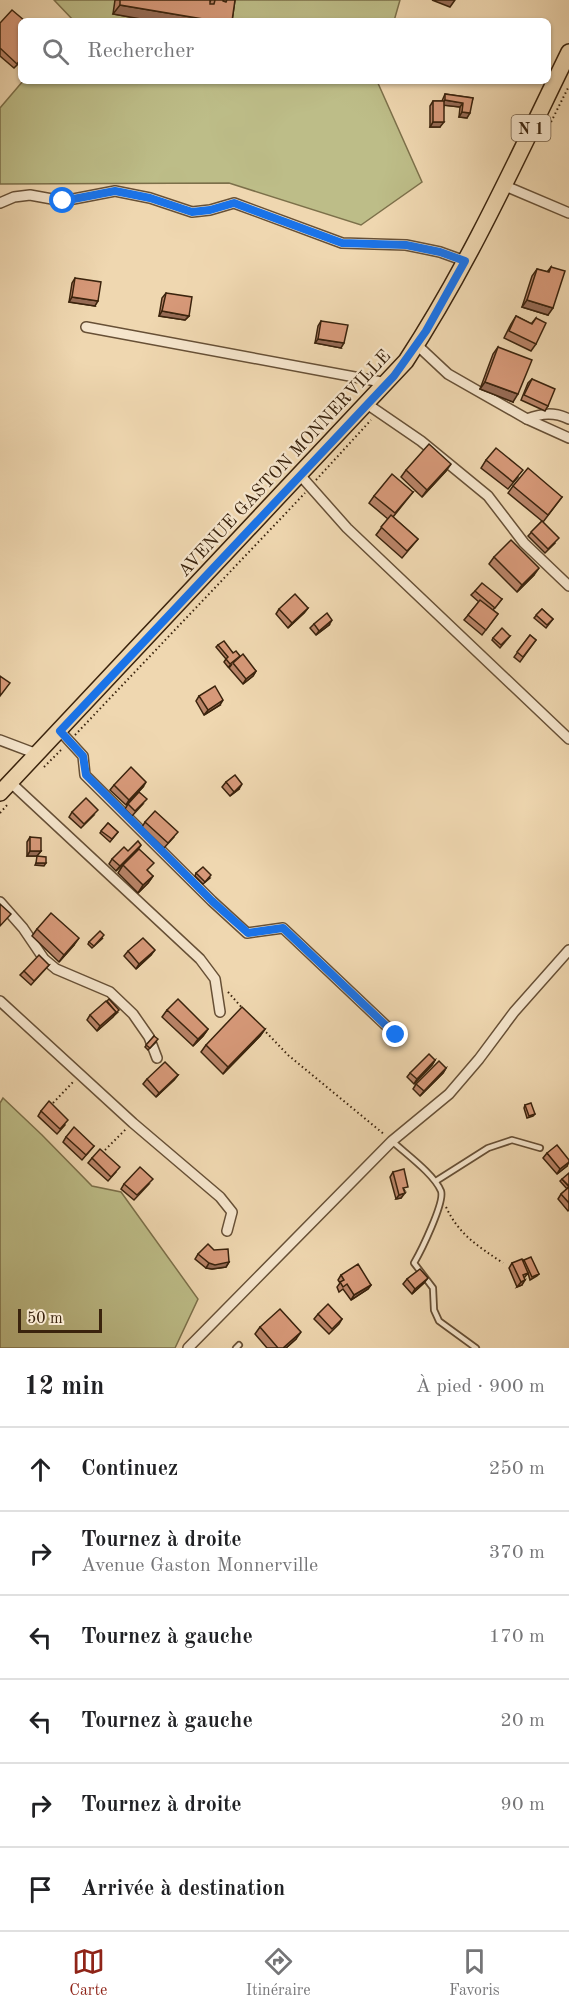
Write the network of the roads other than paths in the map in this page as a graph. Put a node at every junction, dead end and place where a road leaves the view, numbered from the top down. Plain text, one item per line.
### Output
1 (569, 52) edge
2 (503, 185) junction
3 (0, 202) edge
4 (569, 213) edge
5 (465, 261) junction
6 (86, 327) dead end
7 (417, 345) junction
8 (387, 383) junction
9 (367, 404) junction
10 (527, 419) junction
11 (569, 419) edge
12 (569, 438) edge
13 (300, 475) junction
14 (569, 586) edge
15 (60, 731) junction
16 (569, 738) edge
17 (0, 740) edge
18 (37, 754) junction
19 (5, 788) edge
20 (0, 902) edge
21 (569, 950) edge
22 (0, 1001) edge
23 (220, 1012) dead end
24 (396, 1035) dead end
25 (157, 1058) dead end
26 (392, 1141) junction
27 (540, 1148) dead end
28 (436, 1181) junction
29 (227, 1231) dead end
30 (193, 1346) edge
31 (476, 1348) edge

1 - 2 main road, AVENUE GASTON MONNERVILLE / N 1
2 - 4 street
2 - 5 main road, AVENUE GASTON MONNERVILLE / N 1
3 - 5 street
5 - 7 main road, AVENUE GASTON MONNERVILLE / N 1
6 - 8 street
7 - 8 main road, AVENUE GASTON MONNERVILLE / N 1
7 - 10 street
8 - 9 main road, AVENUE GASTON MONNERVILLE / N 1
9 - 13 main road, AVENUE GASTON MONNERVILLE / N 1
9 - 14 street
10 - 11 street
10 - 12 street
13 - 15 main road, AVENUE GASTON MONNERVILLE / N 1
13 - 16 street
15 - 18 main road, AVENUE GASTON MONNERVILLE / N 1
15 - 24 street
17 - 18 street
18 - 19 main road, AVENUE GASTON MONNERVILLE / N 1
19 - 23 street
20 - 25 street
21 - 26 street
22 - 29 street
26 - 28 lane
26 - 30 street
27 - 28 lane
28 - 31 lane

